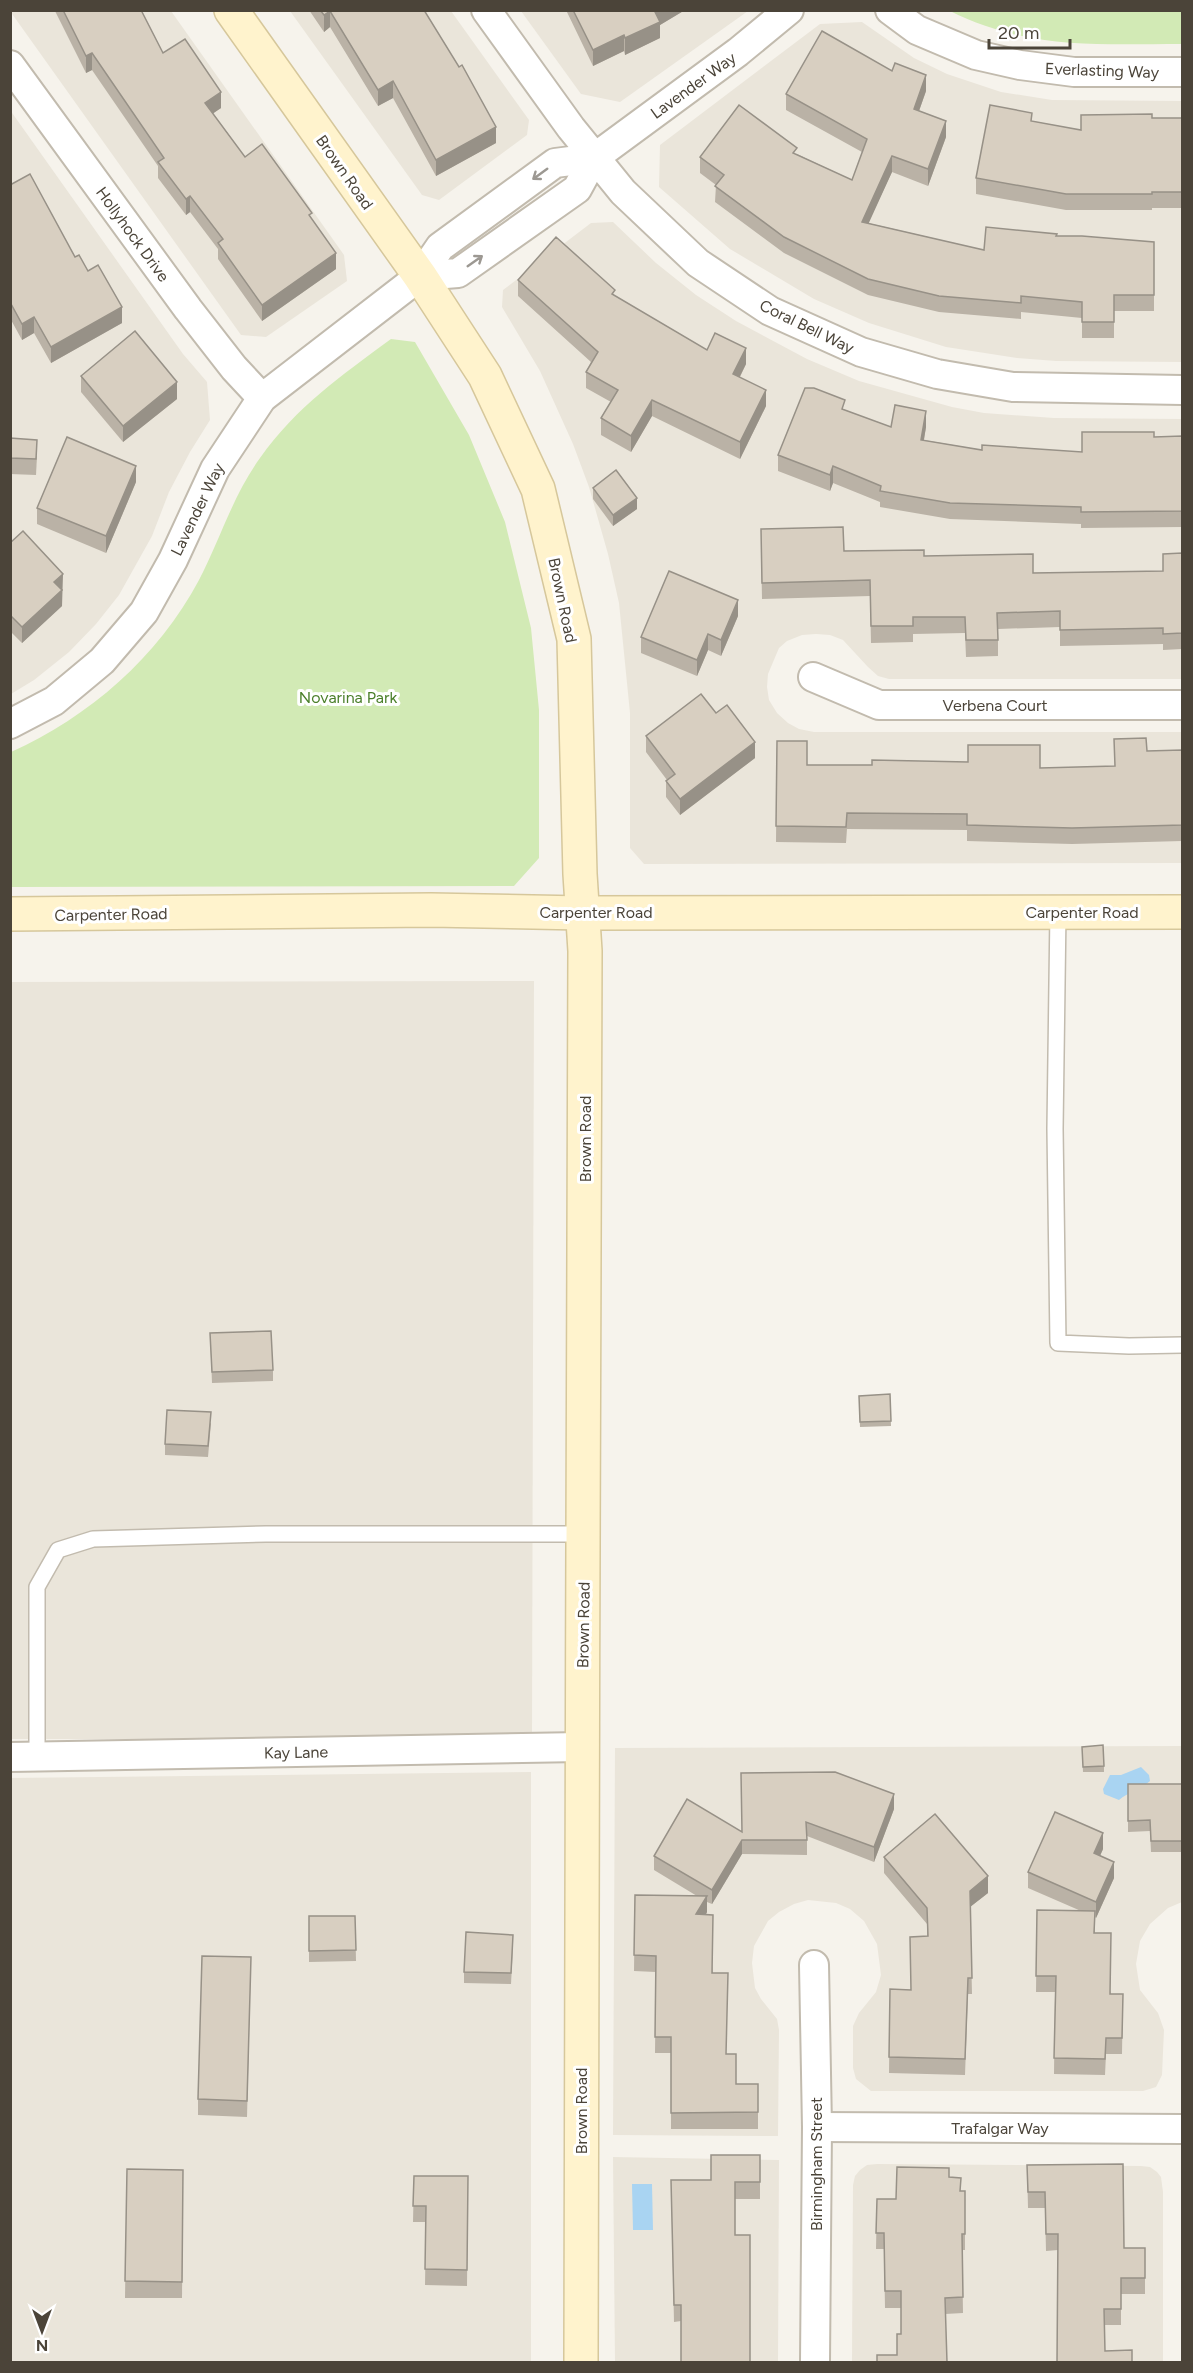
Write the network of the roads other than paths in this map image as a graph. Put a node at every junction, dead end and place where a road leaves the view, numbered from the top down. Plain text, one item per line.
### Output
1 (231, 10) edge
2 (486, 10) edge
3 (789, 10) edge
4 (890, 10) edge
5 (10, 65) edge
6 (1182, 72) edge
7 (594, 158) junction
8 (420, 276) junction
9 (1182, 390) edge
10 (262, 398) junction
11 (813, 677) dead end
12 (1182, 705) edge
13 (10, 724) edge
14 (1058, 911) junction
15 (1182, 912) edge
16 (582, 913) junction
17 (10, 914) edge
18 (1182, 1345) edge
19 (584, 1534) junction
20 (581, 1747) junction
21 (24, 1757) edge
22 (814, 1965) dead end
23 (817, 2127) junction
24 (1182, 2129) edge
25 (581, 2362) edge
26 (816, 2362) edge

1 - 8 street, Brown Road
2 - 7 street, Coral Bell Way
3 - 7 street, Lavender Way
4 - 6 street, Everlasting Way
5 - 10 street, Hollyhock Drive
7 - 8 street, Lavender Way
7 - 9 street, Coral Bell Way
8 - 10 street, Lavender Way
8 - 16 street, Brown Road
10 - 13 street, Lavender Way
11 - 12 street, Verbena Court
14 - 15 street, Carpenter Road
14 - 16 street, Carpenter Road
14 - 18 lane
16 - 17 street, Carpenter Road
16 - 19 street, Brown Road
19 - 20 street, Brown Road
19 - 21 lane
20 - 21 street, Kay Lane
20 - 25 street, Brown Road
22 - 23 street, Birmingham Street
23 - 24 street, Trafalgar Way
23 - 26 street, Birmingham Street

